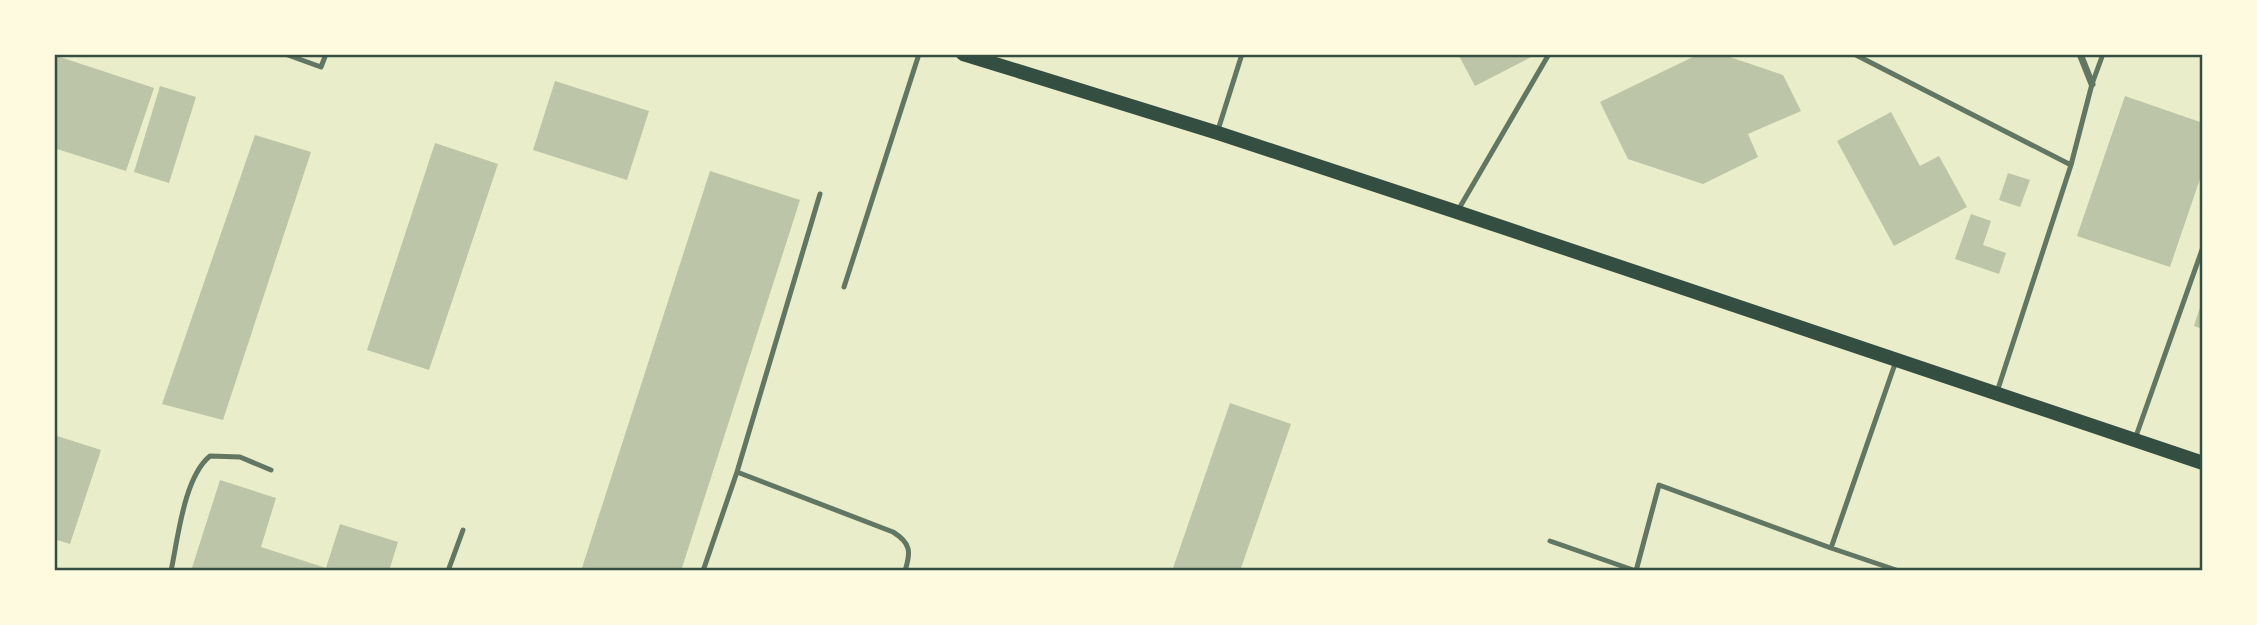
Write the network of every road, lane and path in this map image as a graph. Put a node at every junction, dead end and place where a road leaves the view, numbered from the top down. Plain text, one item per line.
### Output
1 (285, 54) edge
2 (326, 54) edge
3 (919, 54) edge
4 (963, 54) edge
5 (1242, 54) edge
6 (1549, 54) edge
7 (1854, 54) edge
8 (2080, 54) edge
9 (2103, 54) edge
10 (2092, 84) junction
11 (1217, 133) junction
12 (2071, 165) junction
13 (820, 194) dead end
14 (1457, 212) junction
15 (2203, 247) edge
16 (844, 287) dead end
17 (1896, 361) junction
18 (1996, 394) junction
19 (2135, 440) junction
20 (2203, 463) edge
21 (271, 470) dead end
22 (737, 472) junction
23 (463, 530) dead end
24 (1550, 541) dead end
25 (1831, 548) junction
26 (171, 571) edge
27 (448, 571) edge
28 (703, 571) edge
29 (905, 571) edge
30 (1899, 571) edge

1 - 2 lane
3 - 16 lane
4 - 11 main road
5 - 11 lane
6 - 14 lane
7 - 12 lane
8 - 10 street
9 - 10 lane
10 - 12 lane
11 - 14 main road
12 - 18 lane
13 - 22 lane
14 - 17 main road
15 - 19 lane
17 - 18 main road
17 - 25 lane
18 - 19 main road
19 - 20 main road
21 - 26 lane
22 - 28 lane
22 - 29 lane
23 - 27 lane
24 - 25 lane
25 - 30 lane

